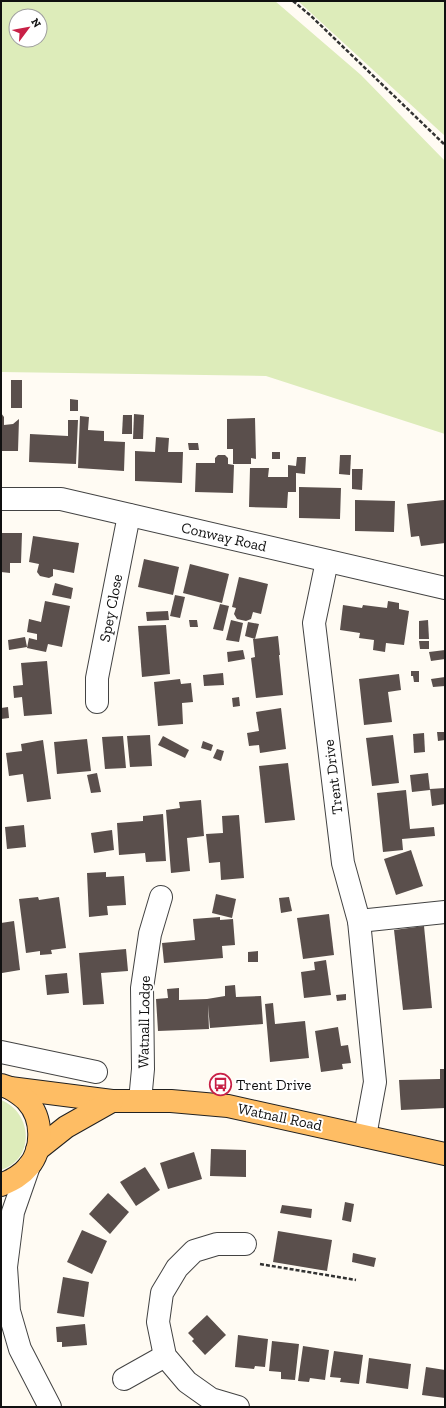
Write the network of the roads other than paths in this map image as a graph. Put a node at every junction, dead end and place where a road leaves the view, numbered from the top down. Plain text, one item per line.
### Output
1 (1, 499) edge
2 (129, 515) junction
3 (327, 561) junction
4 (445, 588) edge
5 (97, 702) dead end
6 (161, 897) dead end
7 (445, 912) edge
8 (359, 921) junction
9 (1, 1052) edge
10 (96, 1072) dead end
11 (6, 1086) edge
12 (112, 1101) junction
13 (140, 1101) junction
14 (365, 1136) junction
15 (445, 1154) edge
16 (33, 1158) junction
17 (1, 1185) edge
18 (245, 1244) dead end
19 (3, 1260) edge
20 (165, 1356) junction
21 (124, 1379) dead end
22 (45, 1405) edge
23 (238, 1407) edge

1 - 2 street, Conway Road
2 - 3 street, Conway Road
2 - 5 street, Spey Close
3 - 4 street, Conway Road
3 - 8 street, Trent Drive
6 - 13 street, Watnall Lodge
7 - 8 street
8 - 14 street, Trent Drive
9 - 10 street
11 - 12 main road, Watnall Road
11 - 16 main road, Watnall Road
12 - 13 main road, Watnall Road
12 - 16 main road, Watnall Road
13 - 14 main road, Watnall Road
14 - 15 main road, Watnall Road
16 - 17 main road, Watnall Road
16 - 19 street
18 - 20 street
19 - 22 street
20 - 21 street
20 - 23 street

